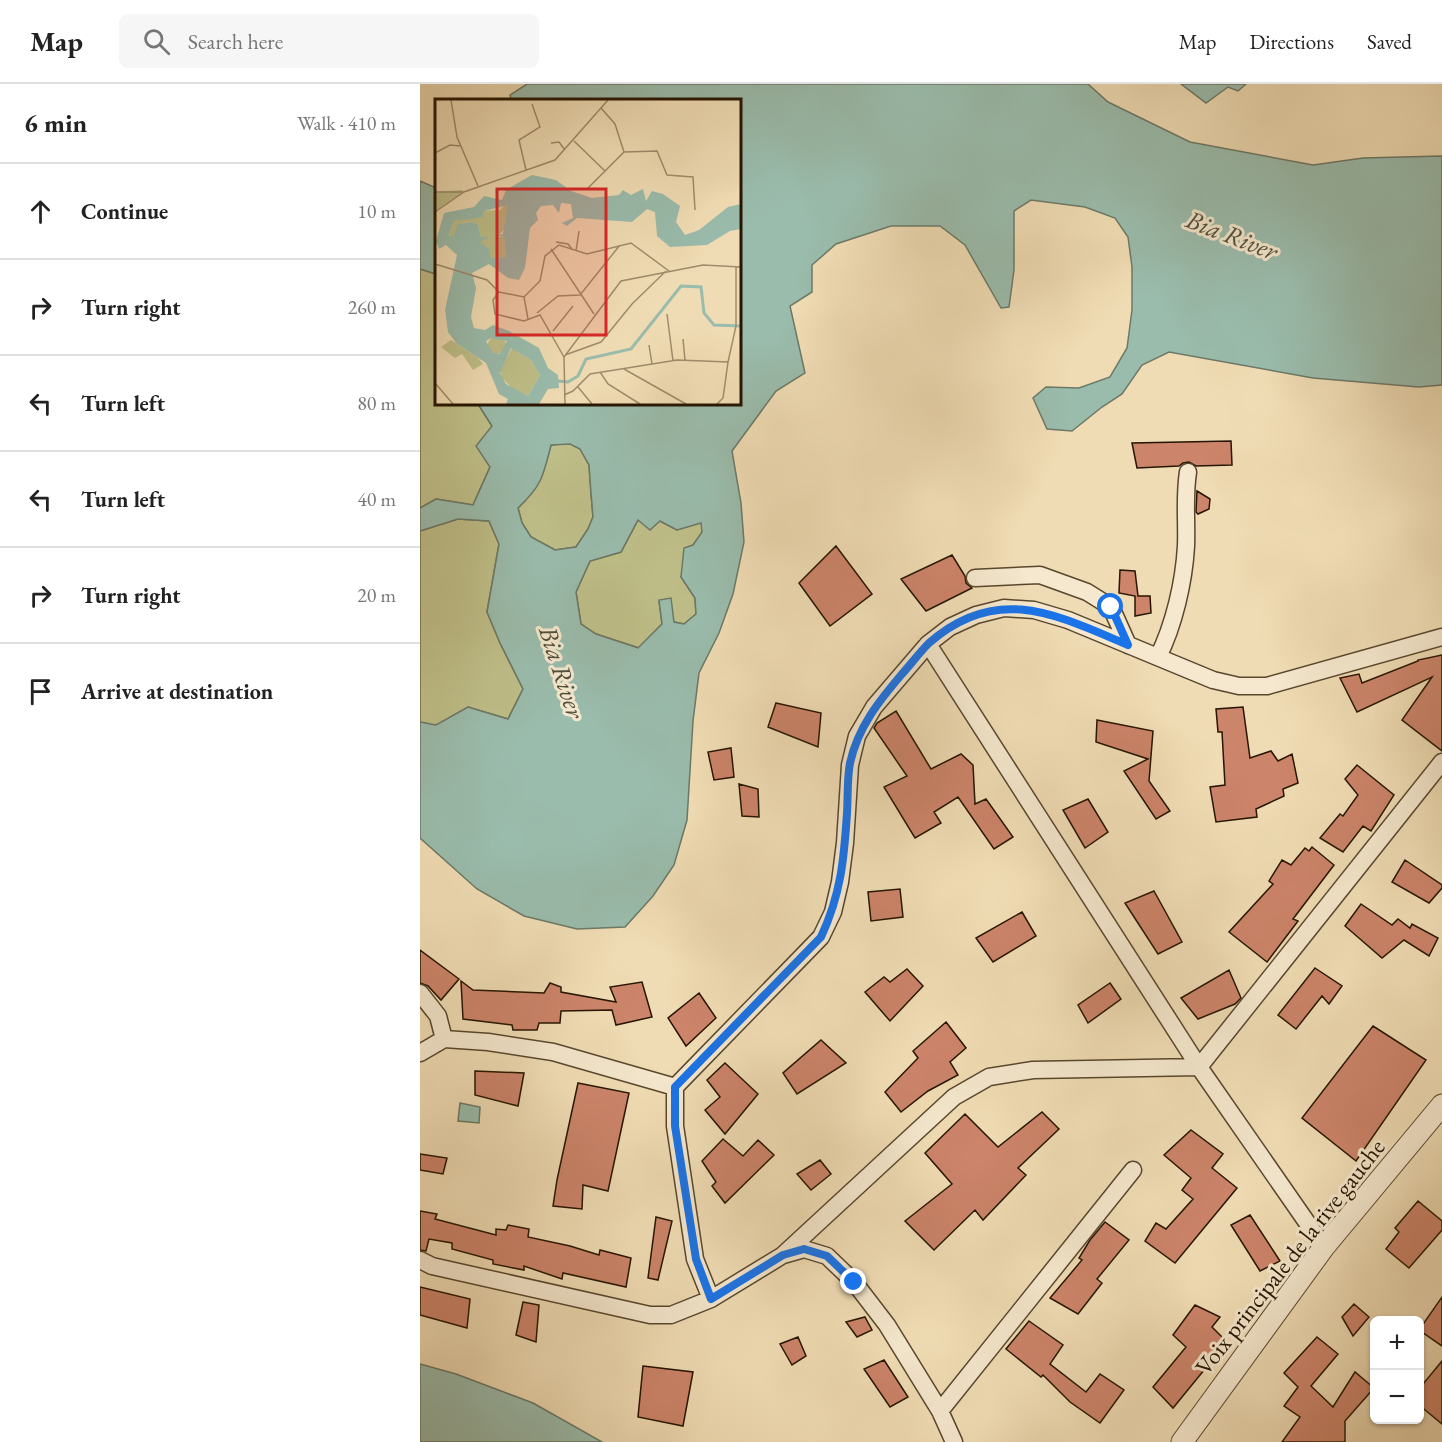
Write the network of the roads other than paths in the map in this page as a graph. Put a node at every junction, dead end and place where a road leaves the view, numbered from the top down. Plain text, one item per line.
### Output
1 (1188, 472) dead end
2 (975, 578) dead end
3 (1442, 637) edge
4 (928, 644) junction
5 (1128, 645) junction
6 (1158, 657) junction
7 (1442, 762) edge
8 (420, 993) edge
9 (444, 1039) junction
10 (420, 1053) edge
11 (1199, 1067) junction
12 (675, 1087) junction
13 (1442, 1105) edge
14 (1133, 1170) dead end
15 (1324, 1247) junction
16 (783, 1255) junction
17 (420, 1260) edge
18 (711, 1299) junction
19 (940, 1411) junction
20 (954, 1442) edge
21 (1182, 1442) edge

1 - 6 street
2 - 5 street
3 - 6 street
4 - 5 street
4 - 11 street
4 - 12 street
5 - 6 street
7 - 11 street
8 - 9 street
9 - 10 street
9 - 12 street
11 - 15 street
11 - 16 street
12 - 18 street
13 - 15 street, Voix principale de la rive gauche
14 - 19 street
15 - 21 street, Voix principale de la rive gauche
16 - 18 street
16 - 19 street
17 - 18 street
19 - 20 street

